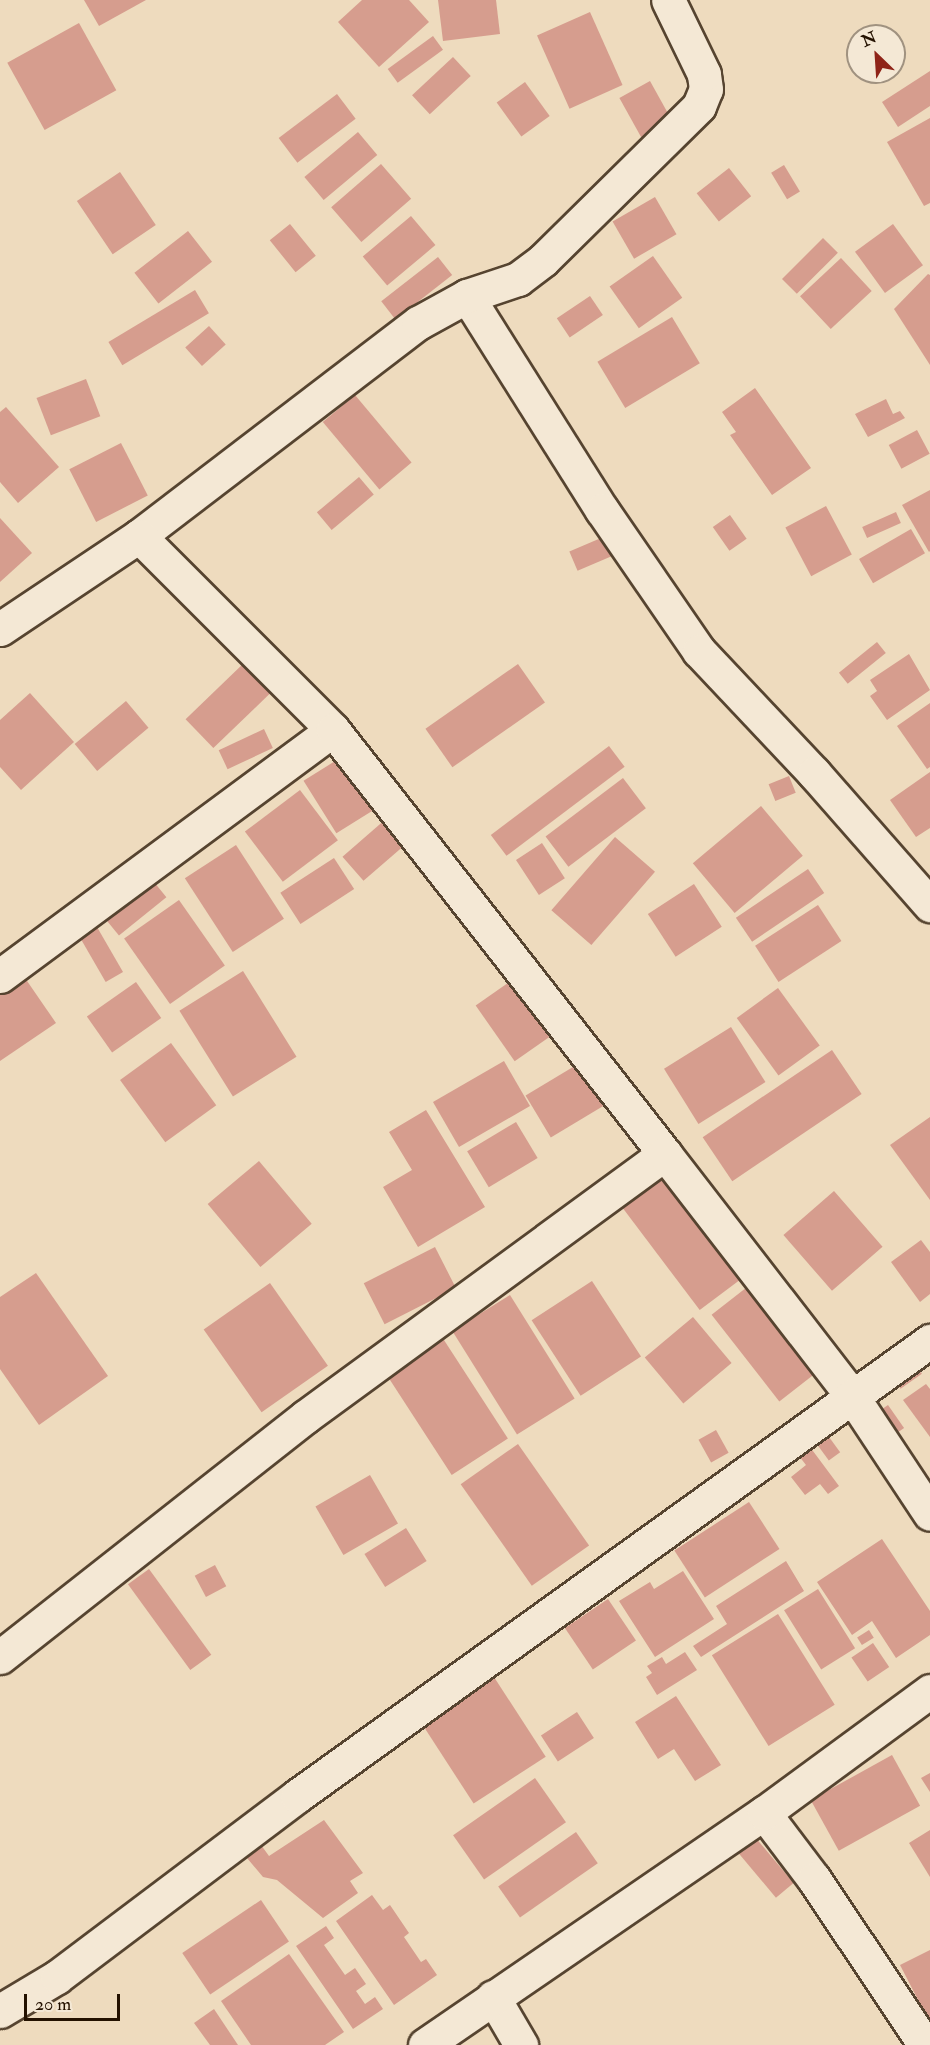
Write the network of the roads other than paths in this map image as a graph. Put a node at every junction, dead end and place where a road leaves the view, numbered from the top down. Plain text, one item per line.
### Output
1 (668, 0) edge
2 (467, 296) junction
3 (139, 536) junction
4 (0, 629) edge
5 (333, 730) junction
6 (930, 905) edge
7 (0, 976) edge
8 (665, 1155) junction
9 (930, 1341) edge
10 (852, 1396) junction
11 (930, 1514) edge
12 (0, 1657) edge
13 (930, 1691) edge
14 (764, 1813) junction
15 (493, 1997) junction
16 (0, 2011) edge
17 (425, 2045) edge
18 (521, 2045) edge
19 (925, 2045) edge

1 - 2 street
2 - 3 street
2 - 6 street
3 - 4 street
3 - 5 street
5 - 7 street
5 - 8 street
8 - 10 street
8 - 12 street
9 - 10 street
10 - 11 street
10 - 16 street
13 - 14 street
14 - 15 street
14 - 19 street
15 - 17 street
15 - 18 street

